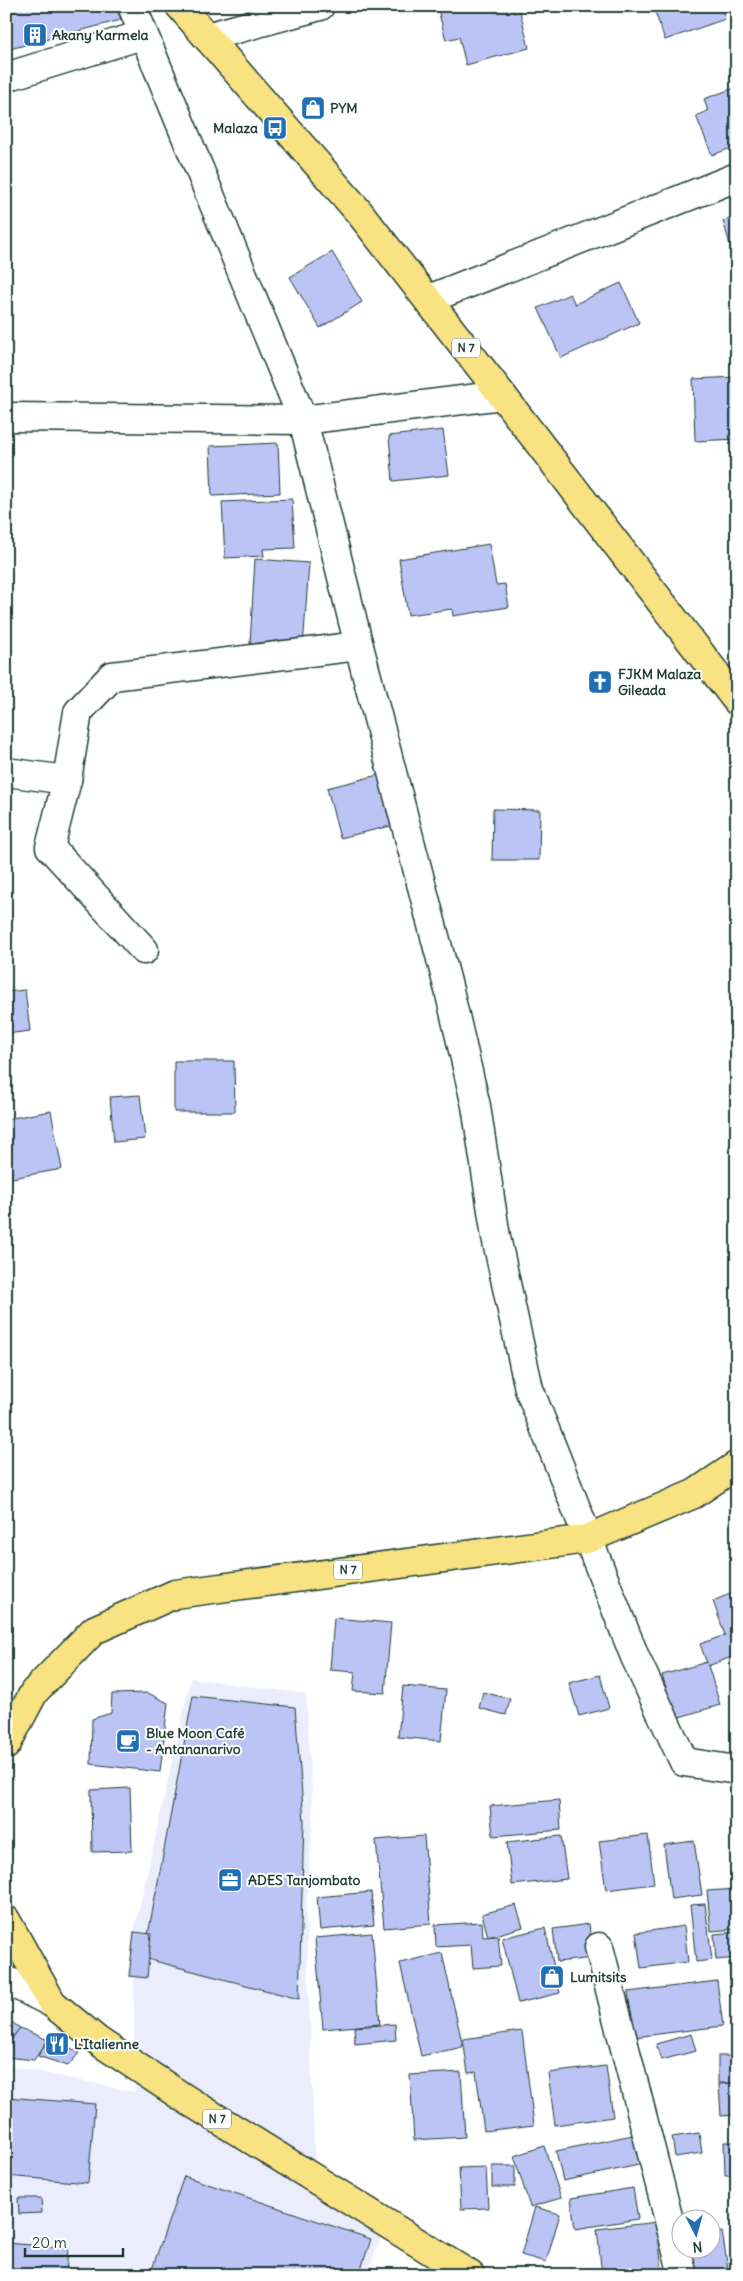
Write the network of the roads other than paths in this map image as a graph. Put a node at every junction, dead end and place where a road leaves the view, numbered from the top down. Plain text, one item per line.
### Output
1 (132, 6) edge
2 (180, 6) edge
3 (320, 6) edge
4 (142, 35) junction
5 (207, 37) junction
6 (6, 77) edge
7 (737, 177) edge
8 (428, 299) junction
9 (502, 394) junction
10 (6, 417) edge
11 (303, 420) junction
12 (359, 646) junction
13 (737, 702) edge
14 (6, 772) edge
15 (68, 780) junction
16 (144, 950) dead end
17 (737, 1465) edge
18 (587, 1539) junction
19 (6, 1744) edge
20 (737, 1770) edge
21 (6, 1920) edge
22 (599, 1947) dead end
23 (6, 1980) edge
24 (52, 2003) junction
25 (470, 2275) edge
26 (682, 2275) edge

1 - 4 street
2 - 5 main road, N 7
3 - 5 street
4 - 6 street
4 - 11 street
5 - 8 main road, N 7
7 - 8 street
8 - 9 main road, N 7
9 - 11 street
9 - 13 main road, N 7
10 - 11 street
11 - 12 street
12 - 15 street
12 - 18 street
14 - 15 street
15 - 16 street
17 - 18 main road, N 7
18 - 19 main road, N 7
18 - 20 street
21 - 24 main road, N 7
22 - 26 street
23 - 24 street
24 - 25 main road, N 7

